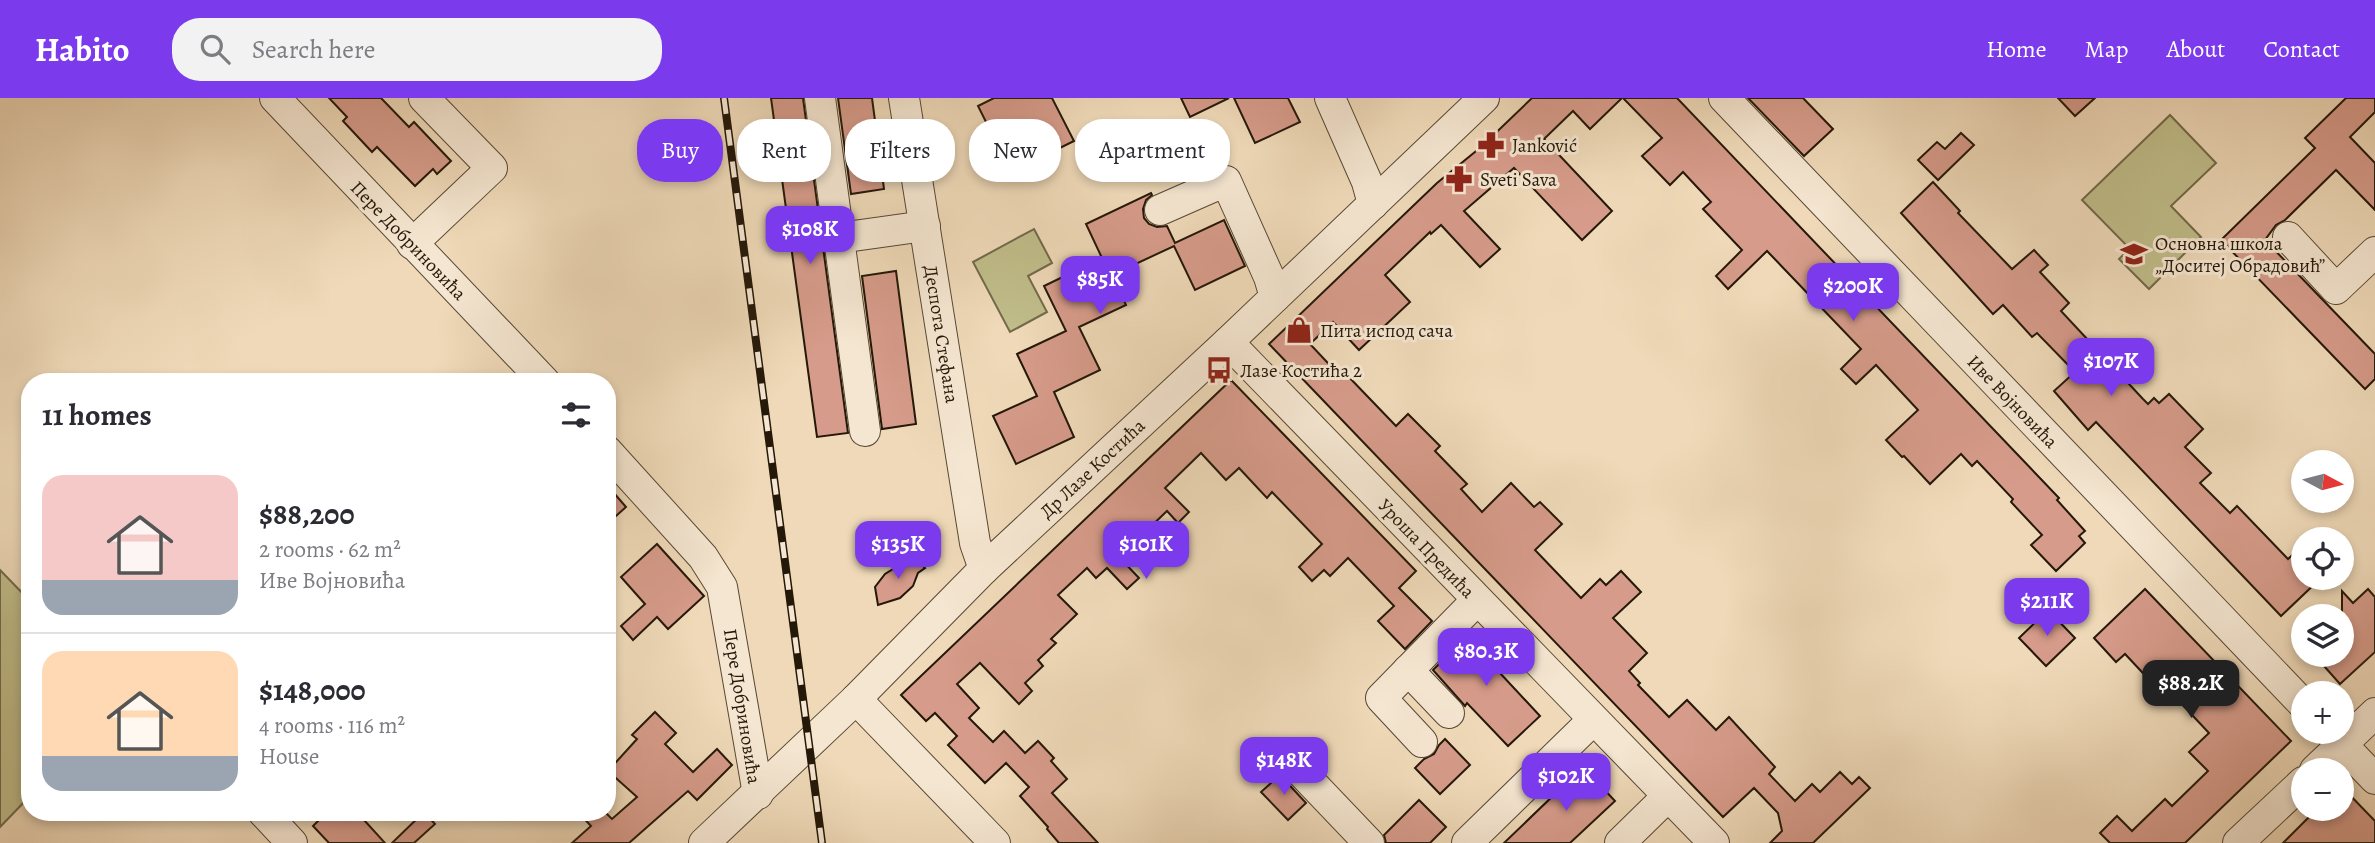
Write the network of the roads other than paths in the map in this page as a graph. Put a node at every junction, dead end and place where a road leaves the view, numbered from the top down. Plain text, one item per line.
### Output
1 (275, 98) edge
2 (424, 98) edge
3 (820, 98) edge
4 (904, 98) edge
5 (1330, 98) edge
6 (1484, 98) edge
7 (1724, 98) edge
8 (1373, 204) junction
9 (1160, 210) dead end
10 (925, 226) junction
11 (2288, 237) dead end
12 (839, 238) junction
13 (412, 243) junction
14 (2375, 252) edge
15 (1275, 298) junction
16 (1228, 342) junction
17 (536, 373) edge
18 (865, 430) dead end
19 (616, 461) edge
20 (984, 569) junction
21 (1477, 600) junction
22 (1408, 670) junction
23 (2291, 691) edge
24 (856, 699) junction
25 (1449, 713) dead end
26 (2375, 713) edge
27 (1593, 720) junction
28 (2354, 726) edge
29 (1422, 742) dead end
30 (2342, 744) edge
31 (1284, 754) dead end
32 (2375, 779) edge
33 (2291, 793) edge
34 (758, 794) junction
35 (1667, 797) junction
36 (271, 821) edge
37 (292, 843) edge
38 (704, 843) edge
39 (995, 843) edge
40 (1369, 843) edge
41 (1467, 843) edge
42 (1620, 843) edge
43 (1714, 843) edge
44 (2238, 843) edge

1 - 13 street, Пере Добриновића
2 - 13 street
3 - 12 street
4 - 10 street, Деспота Стефана
5 - 8 street
6 - 8 street, Др Лазе Костића
7 - 23 street, Иве Војновића
8 - 15 street, Др Лазе Костића
9 - 15 street
10 - 12 street
10 - 20 street, Деспота Стефана
11 - 14 street
12 - 18 street
13 - 17 street, Пере Добриновића
15 - 16 street, Др Лазе Костића
16 - 20 street, Др Лазе Костића
16 - 21 street, Уроша Предића
19 - 34 street, Пере Добриновића
20 - 24 street, Др Лазе Костића
21 - 22 street
21 - 27 street, Уроша Предића
22 - 25 street
22 - 29 street
24 - 34 street, Др Лазе Костића
24 - 39 street
26 - 28 street
27 - 35 street, Уроша Предића
27 - 41 street
30 - 32 street
31 - 40 street
33 - 44 street
34 - 38 street, Др Лазе Костића
35 - 42 street
35 - 43 street, Уроша Предића
36 - 37 street

